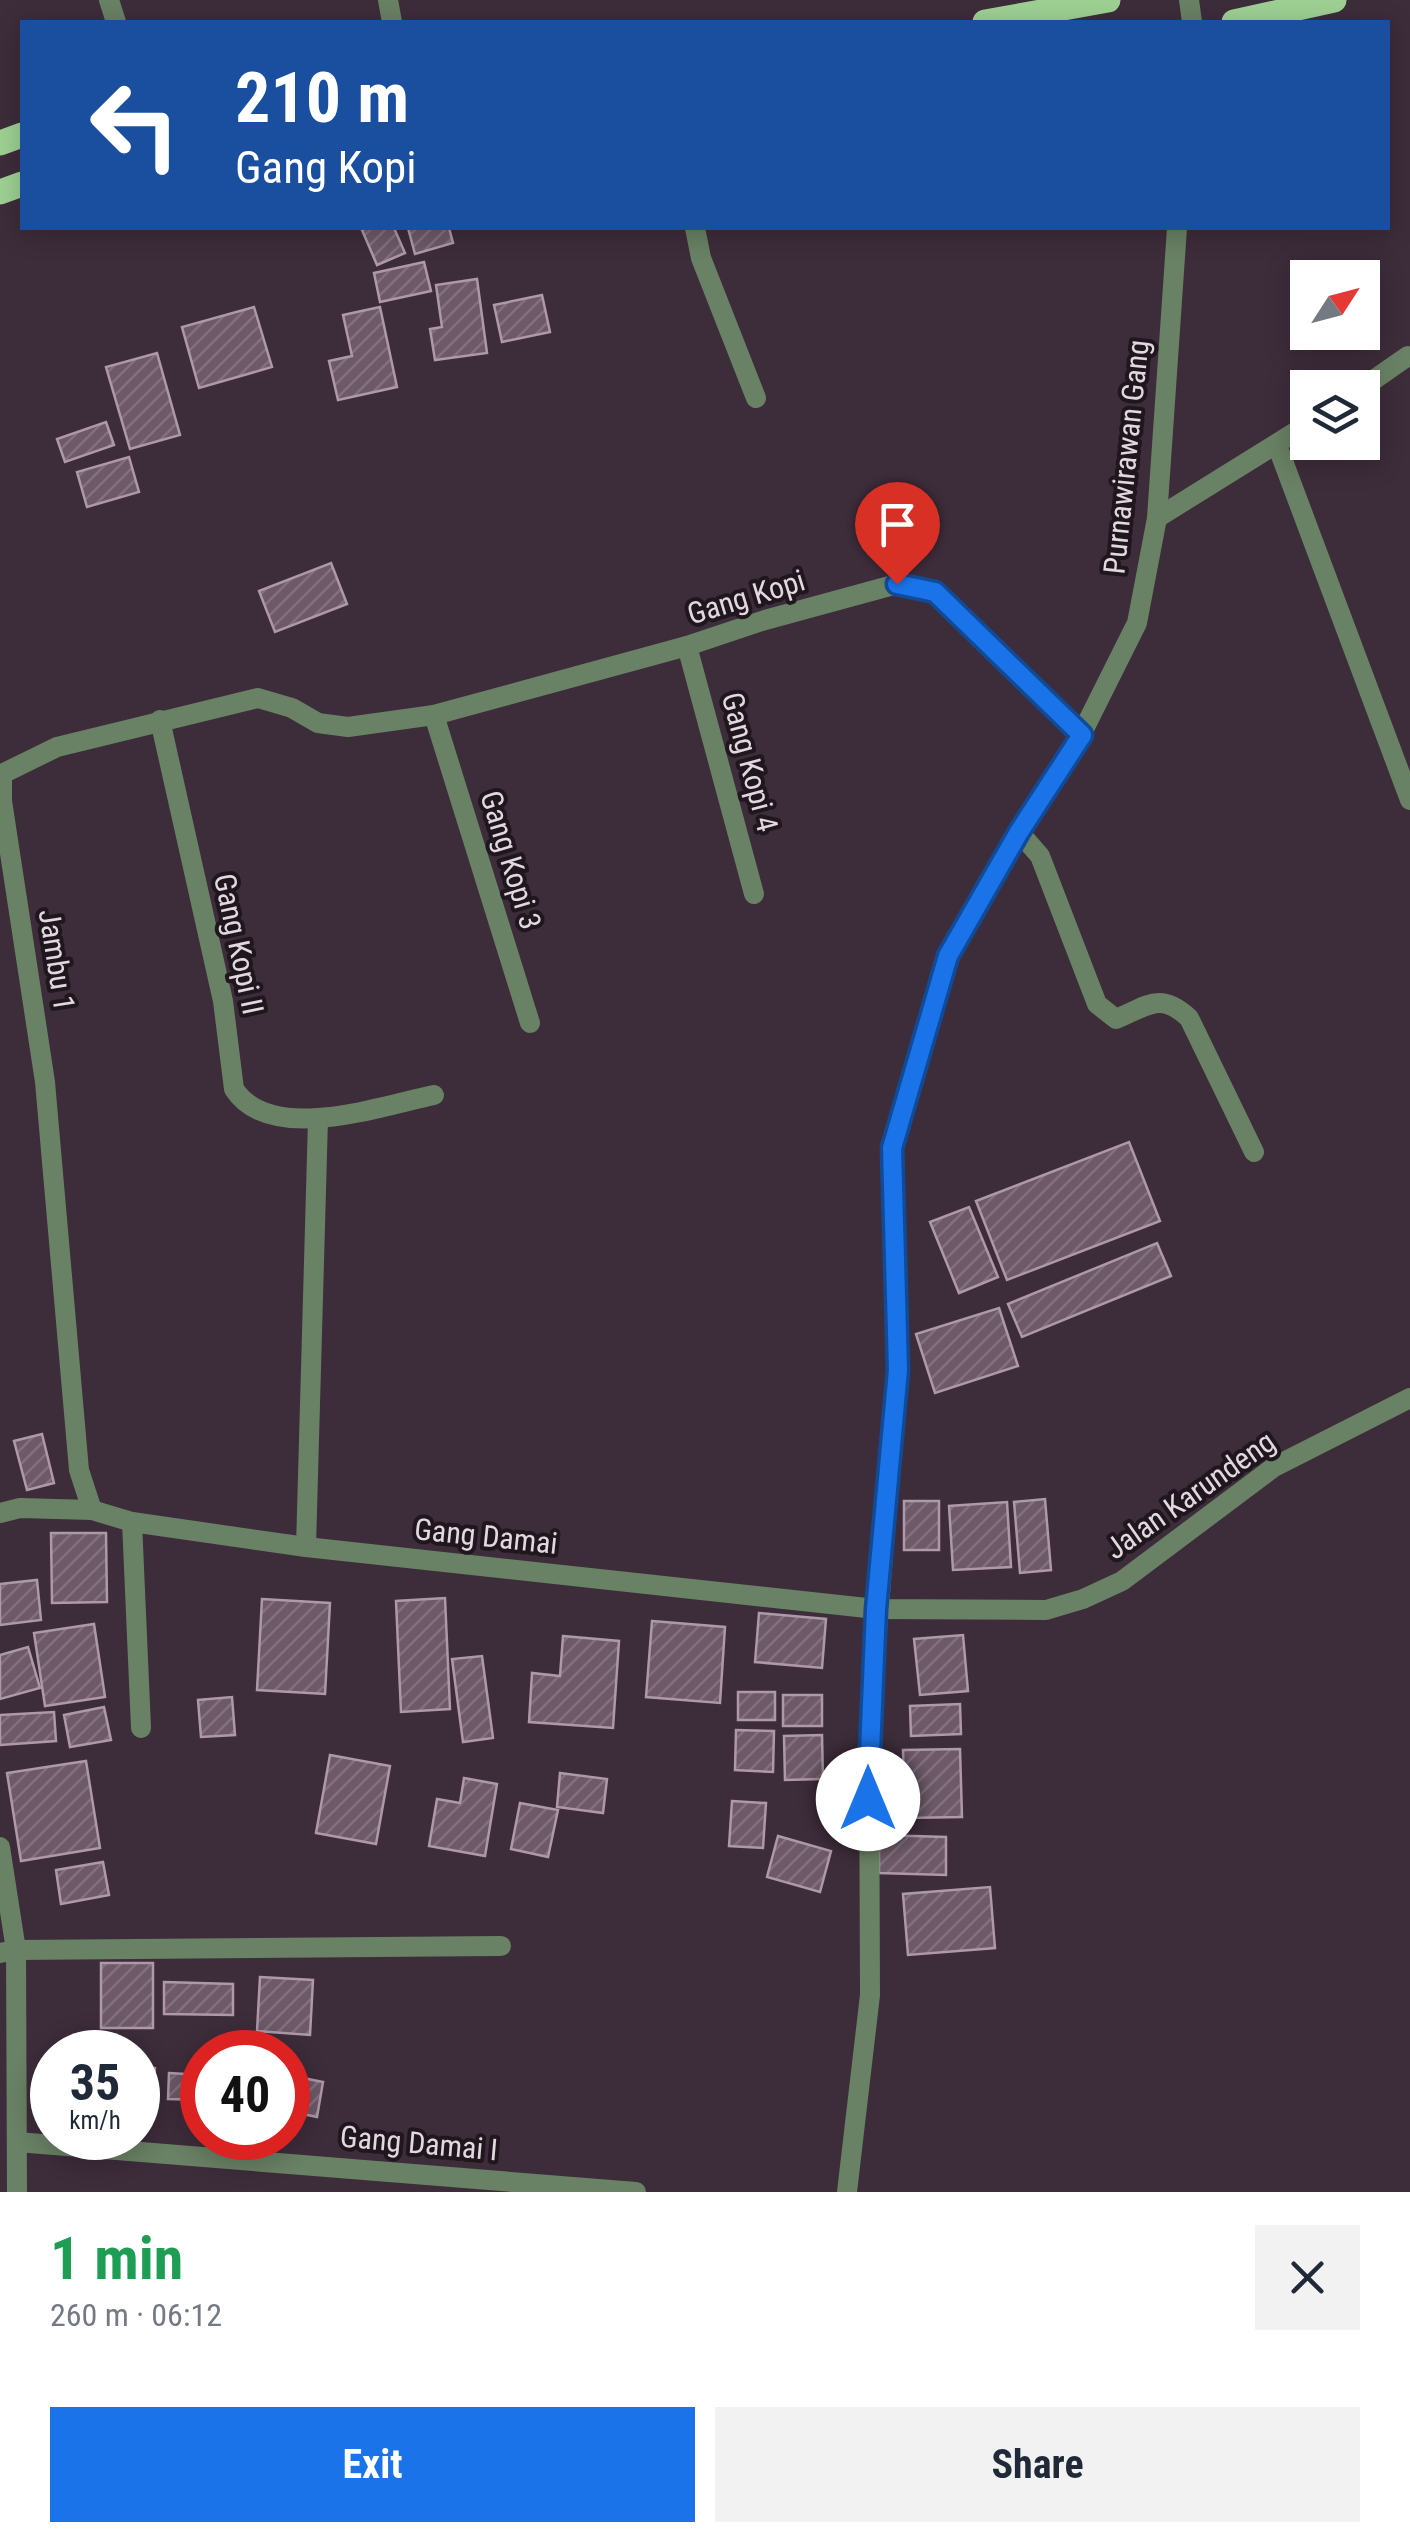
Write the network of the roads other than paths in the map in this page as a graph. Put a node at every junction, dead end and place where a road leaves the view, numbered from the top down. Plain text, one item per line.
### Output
1 (1108, 0) edge
2 (1334, 0) edge
3 (996, 20) edge
4 (1243, 20) edge
5 (695, 230) edge
6 (1177, 230) edge
7 (1408, 356) edge
8 (1380, 375) edge
9 (756, 398) dead end
10 (1290, 436) edge
11 (1276, 446) junction
12 (1156, 518) junction
13 (688, 646) junction
14 (434, 714) junction
15 (160, 720) junction
16 (1082, 735) junction
17 (1, 775) edge
18 (1410, 800) edge
19 (1019, 832) junction
20 (754, 894) dead end
21 (530, 1023) dead end
22 (434, 1095) dead end
23 (318, 1119) junction
24 (1254, 1152) dead end
25 (1410, 1398) edge
26 (92, 1510) junction
27 (0, 1513) edge
28 (132, 1522) junction
29 (306, 1547) junction
30 (876, 1609) junction
31 (141, 1728) dead end
32 (0, 1847) edge
33 (501, 1946) dead end
34 (8, 1951) edge
35 (17, 2142) junction
36 (17, 2192) edge
37 (636, 2192) edge
38 (847, 2192) edge

1 - 3 main road
2 - 4 main road
5 - 9 street
6 - 12 street, Purnawirawan Gang
7 - 8 street
10 - 11 street
11 - 12 street
11 - 18 street
12 - 16 street, Purnawirawan Gang
13 - 14 street, Gang Kopi
13 - 16 street, Gang Kopi
13 - 20 street, Gang Kopi 4
14 - 15 street, Jambu 1
14 - 21 street, Gang Kopi 3
15 - 17 street, Jambu 1
15 - 23 street, Gang Kopi II
16 - 19 street, Purnawirawan Gang
17 - 26 street, Jambu 1
19 - 24 street
19 - 30 street, Purnawirawan Gang
22 - 23 street, Gang Kopi II
23 - 29 street
25 - 30 street, Jalan Karundeng
26 - 27 street
26 - 28 street, Gang Damai
28 - 29 street, Gang Damai
28 - 31 street
29 - 30 street, Gang Damai
30 - 38 street, Purnawirawan Gang
32 - 34 street
33 - 34 street
34 - 35 street
35 - 36 street
35 - 37 street, Gang Damai I

